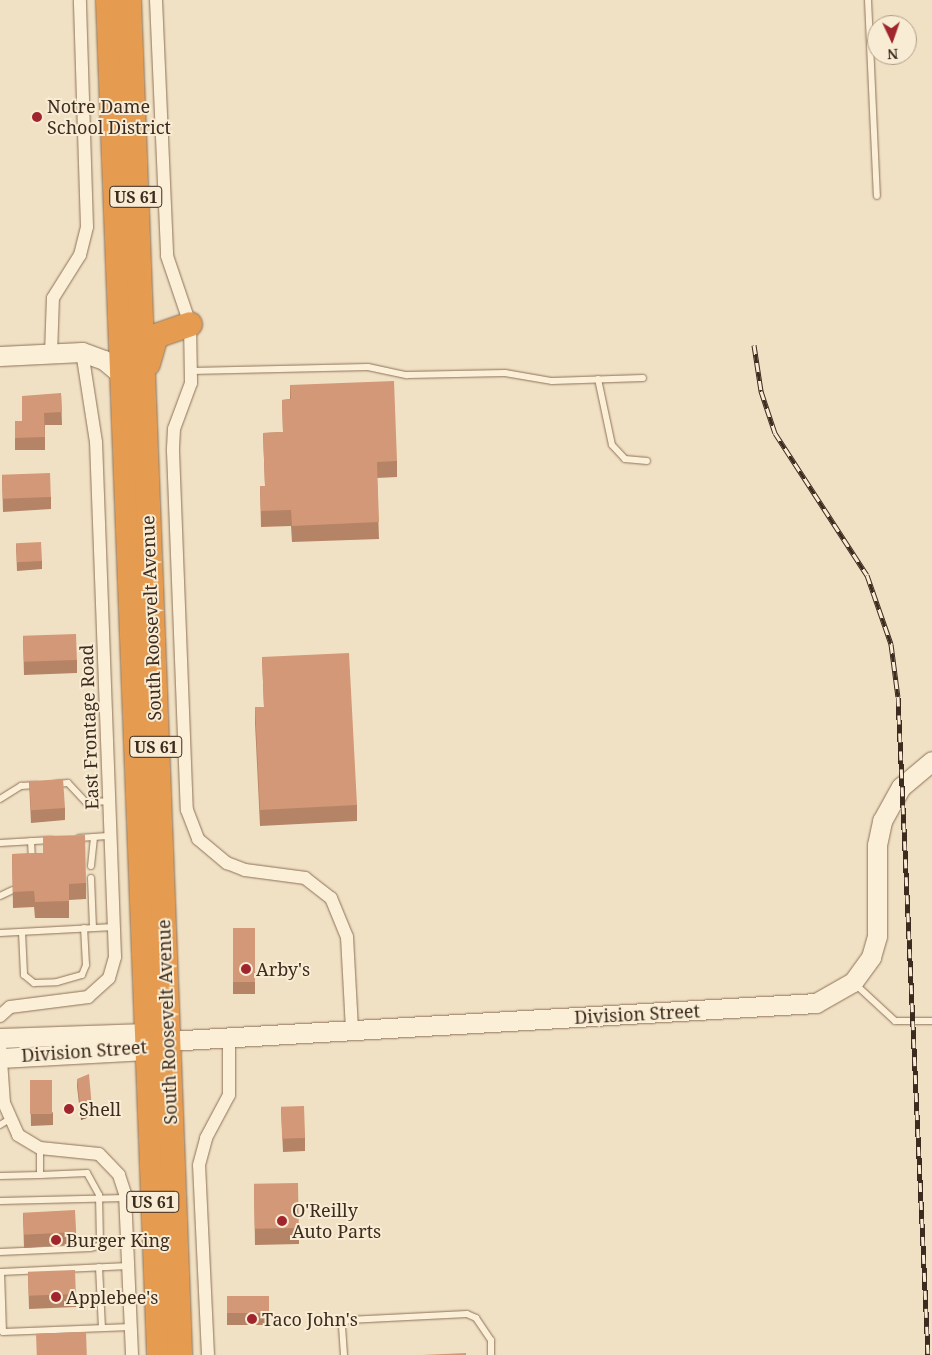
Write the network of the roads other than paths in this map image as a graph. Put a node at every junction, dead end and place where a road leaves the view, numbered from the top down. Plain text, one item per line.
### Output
1 (80, 0) edge
2 (108, 0) edge
3 (129, 0) edge
4 (156, 0) edge
5 (868, 0) edge
6 (877, 196) dead end
7 (118, 272) junction
8 (140, 300) junction
9 (140, 326) junction
10 (180, 326) junction
11 (120, 347) junction
12 (82, 352) junction
13 (50, 354) junction
14 (0, 356) edge
15 (191, 370) junction
16 (122, 375) junction
17 (643, 378) dead end
18 (598, 380) junction
19 (143, 393) junction
20 (145, 454) junction
21 (647, 461) dead end
22 (932, 761) edge
23 (0, 799) edge
24 (110, 801) junction
25 (111, 836) junction
26 (94, 837) junction
27 (58, 839) edge
28 (67, 839) edge
29 (31, 841) junction
30 (0, 843) edge
31 (32, 866) edge
32 (91, 866) dead end
33 (91, 878) dead end
34 (13, 890) edge
35 (0, 896) edge
36 (114, 927) junction
37 (84, 928) junction
38 (92, 928) junction
39 (22, 932) junction
40 (0, 933) edge
41 (853, 982) junction
42 (1, 1011) edge
43 (932, 1021) edge
44 (352, 1029) junction
45 (229, 1037) junction
46 (0, 1038) edge
47 (153, 1041) junction
48 (0, 1054) edge
49 (4, 1123) edge
50 (40, 1148) junction
51 (40, 1175) junction
52 (0, 1176) edge
53 (125, 1198) junction
54 (100, 1199) junction
55 (0, 1201) edge
56 (127, 1239) junction
57 (100, 1244) junction
58 (0, 1252) edge
59 (128, 1266) junction
60 (99, 1267) junction
61 (0, 1272) edge
62 (131, 1327) junction
63 (102, 1328) junction
64 (2, 1332) edge
65 (132, 1355) edge
66 (159, 1355) edge
67 (180, 1355) edge
68 (208, 1355) edge
69 (344, 1355) edge
70 (491, 1355) edge

1 - 13 street
2 - 7 highway, South Roosevelt Avenue / US 61
3 - 8 highway, South Roosevelt Avenue / US 61
4 - 10 street
5 - 6 lane
7 - 9 highway
7 - 11 highway, South Roosevelt Avenue / US 61
8 - 9 highway, South Roosevelt Avenue / US 61
8 - 10 highway
9 - 10 highway
9 - 19 highway, South Roosevelt Avenue / US 61
10 - 15 street
10 - 19 highway
11 - 12 street
11 - 16 highway, South Roosevelt Avenue / US 61
11 - 20 highway
12 - 13 street
12 - 16 street
12 - 24 street, East Frontage Road
13 - 14 street
15 - 18 lane
15 - 44 street
16 - 47 highway, South Roosevelt Avenue / US 61
17 - 18 lane
18 - 21 lane
19 - 20 highway, South Roosevelt Avenue / US 61
20 - 47 highway, South Roosevelt Avenue / US 61
22 - 41 street, Division Street
23 - 24 lane
24 - 25 street, East Frontage Road
25 - 26 lane
25 - 36 street, East Frontage Road
26 - 28 lane
26 - 32 lane
27 - 29 lane
29 - 30 lane
29 - 31 lane
33 - 38 lane
34 - 35 lane
36 - 38 lane
36 - 42 street, East Frontage Road
37 - 38 lane
37 - 39 lane
37 - 39 lane
39 - 40 lane
41 - 43 lane
41 - 44 street, Division Street
44 - 45 street, Division Street
45 - 47 street, Division Street
45 - 68 street
46 - 47 street, Division Street
47 - 48 street, Division Street
47 - 66 highway, South Roosevelt Avenue / US 61
47 - 67 highway, South Roosevelt Avenue / US 61
48 - 49 street
49 - 50 street
50 - 51 lane
50 - 53 street
51 - 52 lane
51 - 54 lane
53 - 54 lane
53 - 56 street
54 - 55 lane
54 - 57 lane
56 - 57 lane
56 - 59 street
57 - 58 lane
59 - 60 lane
59 - 62 street
60 - 61 lane
60 - 63 lane
61 - 64 lane
62 - 63 lane
62 - 65 street
63 - 64 lane
69 - 70 lane

